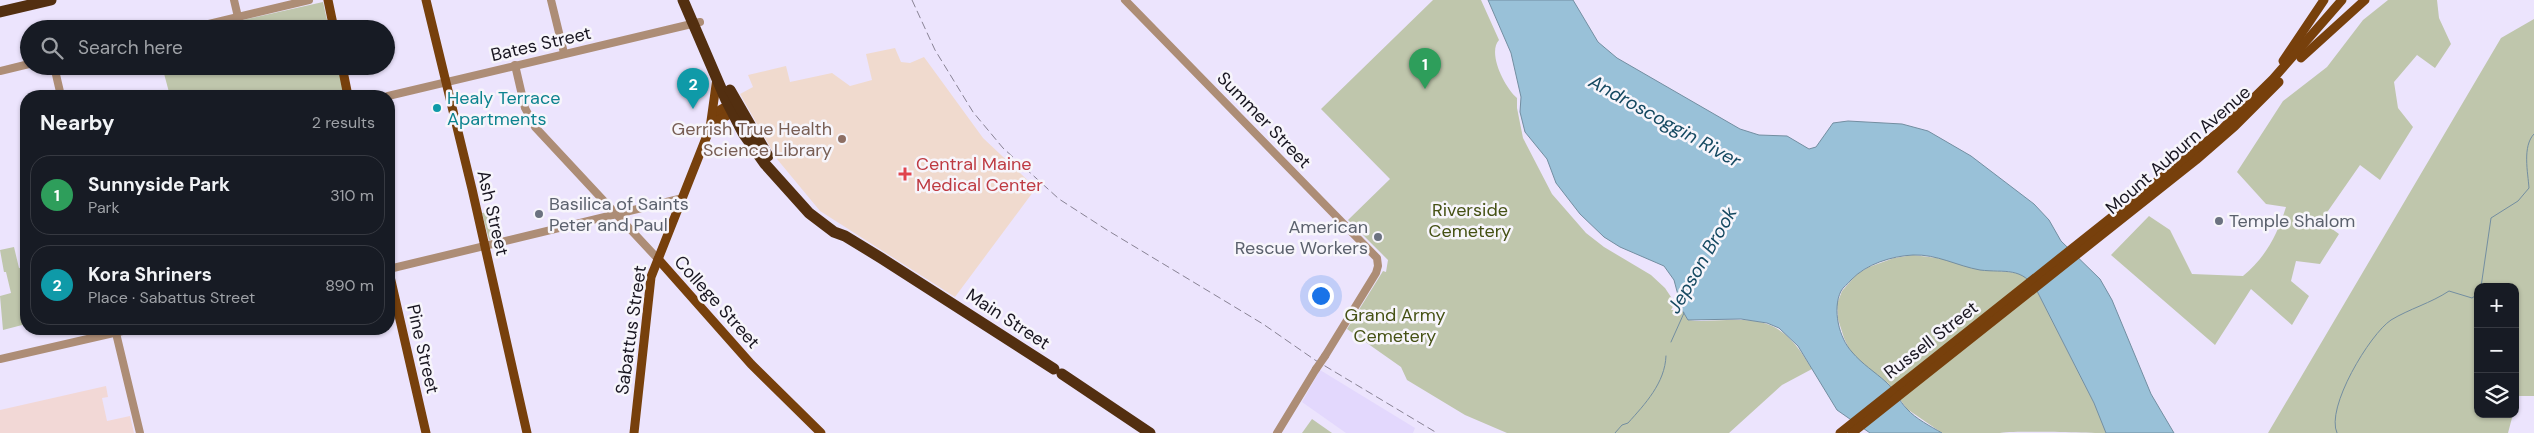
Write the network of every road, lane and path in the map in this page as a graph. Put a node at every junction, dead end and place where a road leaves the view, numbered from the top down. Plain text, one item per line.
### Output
1 (51, 0) edge
2 (234, 0) edge
3 (309, 0) edge
4 (328, 0) edge
5 (426, 0) edge
6 (551, 0) edge
7 (683, 0) edge
8 (691, 0) edge
9 (1125, 0) edge
10 (2324, 0) edge
11 (2342, 0) edge
12 (2364, 0) edge
13 (0, 12) edge
14 (238, 17) junction
15 (226, 20) edge
16 (332, 20) edge
17 (698, 23) junction
18 (2315, 34) junction
19 (564, 53) junction
20 (515, 65) junction
21 (20, 66) edge
22 (2292, 68) junction
23 (0, 71) edge
24 (56, 75) edge
25 (344, 75) edge
26 (717, 78) junction
27 (445, 82) junction
28 (60, 90) edge
29 (347, 90) edge
30 (395, 94) edge
31 (734, 107) junction
32 (2237, 114) junction
33 (710, 128) junction
34 (683, 198) junction
35 (617, 213) junction
36 (2095, 236) junction
37 (484, 247) junction
38 (658, 259) junction
39 (395, 269) edge
40 (2045, 275) joint
41 (395, 296) edge
42 (95, 335) edge
43 (116, 335) edge
44 (0, 359) edge
45 (1901, 389) junction
46 (140, 433) edge
47 (426, 433) edge
48 (527, 433) edge
49 (634, 433) edge
50 (821, 433) edge
51 (1150, 433) edge
52 (1277, 433) edge
53 (1840, 433) edge
54 (1852, 433) edge

1 - 13 highway
2 - 14 street
3 - 14 street
4 - 16 main road
5 - 27 main road, Ash Street
6 - 19 street
7 - 17 highway, Main Street
8 - 17 highway, Main Street
9 - 52 street, Summer Street, bridge
10 - 32 main road
11 - 18 main road, Mount Auburn Avenue
12 - 22 main road
14 - 15 street
17 - 19 street, Bates Street
17 - 26 highway, Main Street
17 - 31 highway, Main Street
18 - 22 main road, Mount Auburn Avenue
18 - 32 main road, Mount Auburn Avenue
19 - 20 street, Bates Street
20 - 27 street, Bates Street
20 - 35 street, College Street
21 - 23 street
22 - 36 main road, Mount Auburn Avenue
24 - 28 street
25 - 29 main road
26 - 31 highway, Main Street
26 - 33 main road
27 - 30 street, Bates Street
27 - 37 main road, Ash Street
31 - 33 main road
31 - 51 highway, Main Street
32 - 36 main road, Mount Auburn Avenue
33 - 34 main road, Sabattus Street
34 - 35 street
34 - 38 main road, Sabattus Street
35 - 37 street
35 - 38 street, College Street
36 - 40 main road, Mount Auburn Avenue
37 - 39 street
37 - 48 main road, Ash Street
38 - 49 main road, Sabattus Street
38 - 50 main road, College Street
40 - 45 main road, Russell Street
41 - 47 main road, Pine Street
42 - 44 street
43 - 46 street
45 - 53 main road, Russell Street
45 - 54 main road, Russell Street

